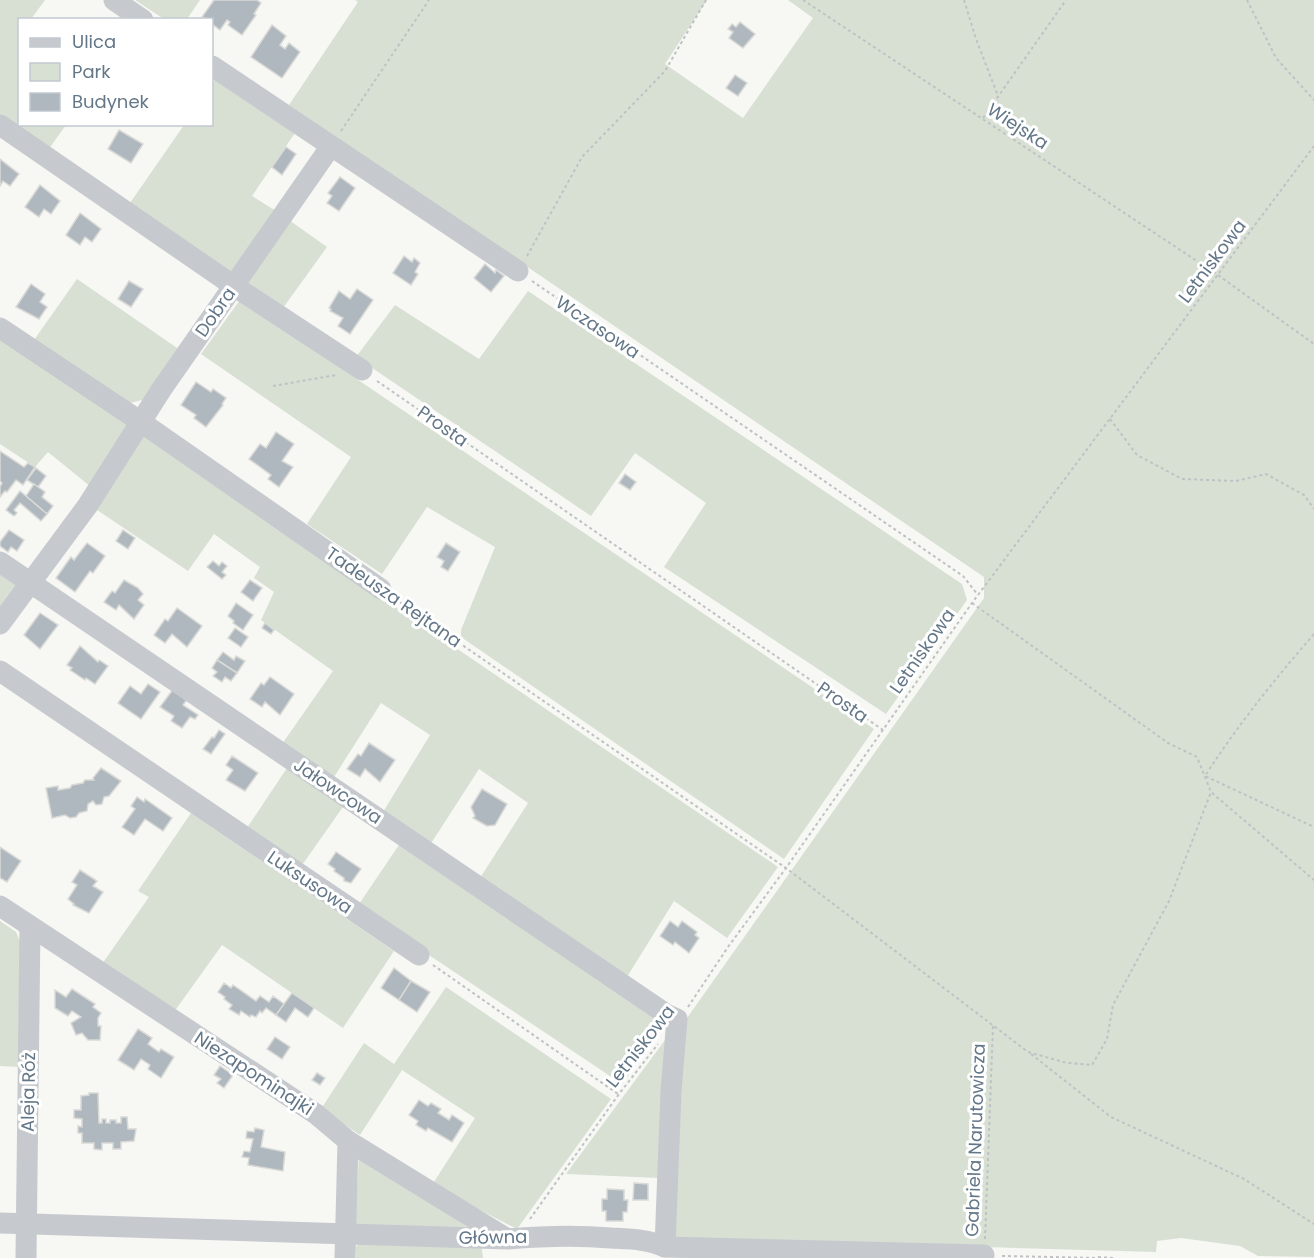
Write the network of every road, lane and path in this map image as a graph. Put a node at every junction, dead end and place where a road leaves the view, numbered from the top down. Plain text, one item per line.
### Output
1 (114, 0) edge
2 (429, 0) edge
3 (706, 0) edge
4 (803, 0) edge
5 (964, 0) edge
6 (1066, 0) edge
7 (1247, 0) edge
8 (140, 18) edge
9 (213, 67) edge
10 (998, 97) junction
11 (1314, 100) edge
12 (983, 118) dead end
13 (0, 124) edge
14 (331, 146) junction
15 (1314, 146) edge
16 (518, 272) junction
17 (1218, 275) junction
18 (234, 286) junction
19 (0, 328) edge
20 (1314, 344) edge
21 (362, 370) junction
22 (273, 386) dead end
23 (1110, 419) junction
24 (141, 422) junction
25 (1314, 509) edge
26 (0, 562) edge
27 (31, 583) junction
28 (381, 589) joint
29 (978, 595) junction
30 (972, 603) junction
31 (0, 624) edge
32 (1314, 634) edge
33 (0, 671) edge
34 (883, 730) junction
35 (1205, 776) junction
36 (1211, 792) junction
37 (1314, 827) edge
38 (786, 868) junction
39 (1314, 880) edge
40 (0, 906) edge
41 (30, 926) junction
42 (419, 955) joint
43 (677, 1019) junction
44 (993, 1026) junction
45 (1028, 1052) junction
46 (619, 1094) junction
47 (348, 1141) junction
48 (0, 1223) edge
49 (26, 1224) junction
50 (1314, 1224) edge
51 (345, 1235) junction
52 (514, 1239) junction
53 (665, 1247) junction
54 (984, 1255) junction
55 (26, 1258) edge
56 (345, 1258) edge
57 (1099, 1258) edge
58 (1114, 1258) edge

1 - 8 street
2 - 14 path
3 - 16 path
4 - 17 path, Wiejska
5 - 10 path
6 - 10 path
7 - 11 path
9 - 14 street
10 - 12 path
13 - 18 street
14 - 16 street
14 - 18 street, Dobra
15 - 17 path, Letniskowa
16 - 29 path, Wczasowa
17 - 20 path, Wiejska
17 - 23 path, Letniskowa
18 - 21 street
18 - 24 street, Dobra
19 - 24 street, Tadeusza Rejtana
21 - 22 path
21 - 34 path, Prosta
23 - 25 path
23 - 29 path, Letniskowa
24 - 27 street, Dobra
24 - 28 street, Tadeusza Rejtana
26 - 27 street, Jałowcowa
27 - 31 street, Dobra
27 - 43 street, Jałowcowa
28 - 38 path, Tadeusza Rejtana
29 - 30 path, Letniskowa
30 - 34 path, Letniskowa
30 - 35 path
32 - 35 path
33 - 42 street, Luksusowa
34 - 38 path, Letniskowa
35 - 36 path
35 - 37 path
36 - 39 path
36 - 45 path
38 - 43 path, Letniskowa
38 - 44 path, Tadeusza Rejtana
40 - 41 street, Niezapominajki
41 - 47 street, Niezapominajki
41 - 49 street, Aleja Róż
42 - 46 path
43 - 46 path, Letniskowa
43 - 53 street
44 - 45 path, Tadeusza Rejtana
44 - 54 path, Gabriela Narutowicza
45 - 50 path, Tadeusza Rejtana
46 - 52 path, Letniskowa
47 - 51 street
47 - 52 street, Niezapominajki
48 - 49 street, Główna
49 - 51 street, Główna
49 - 55 street, Aleja Róż
51 - 52 street, Główna
51 - 56 street
52 - 53 street, Główna
53 - 54 street, Główna
54 - 57 path
57 - 58 path

